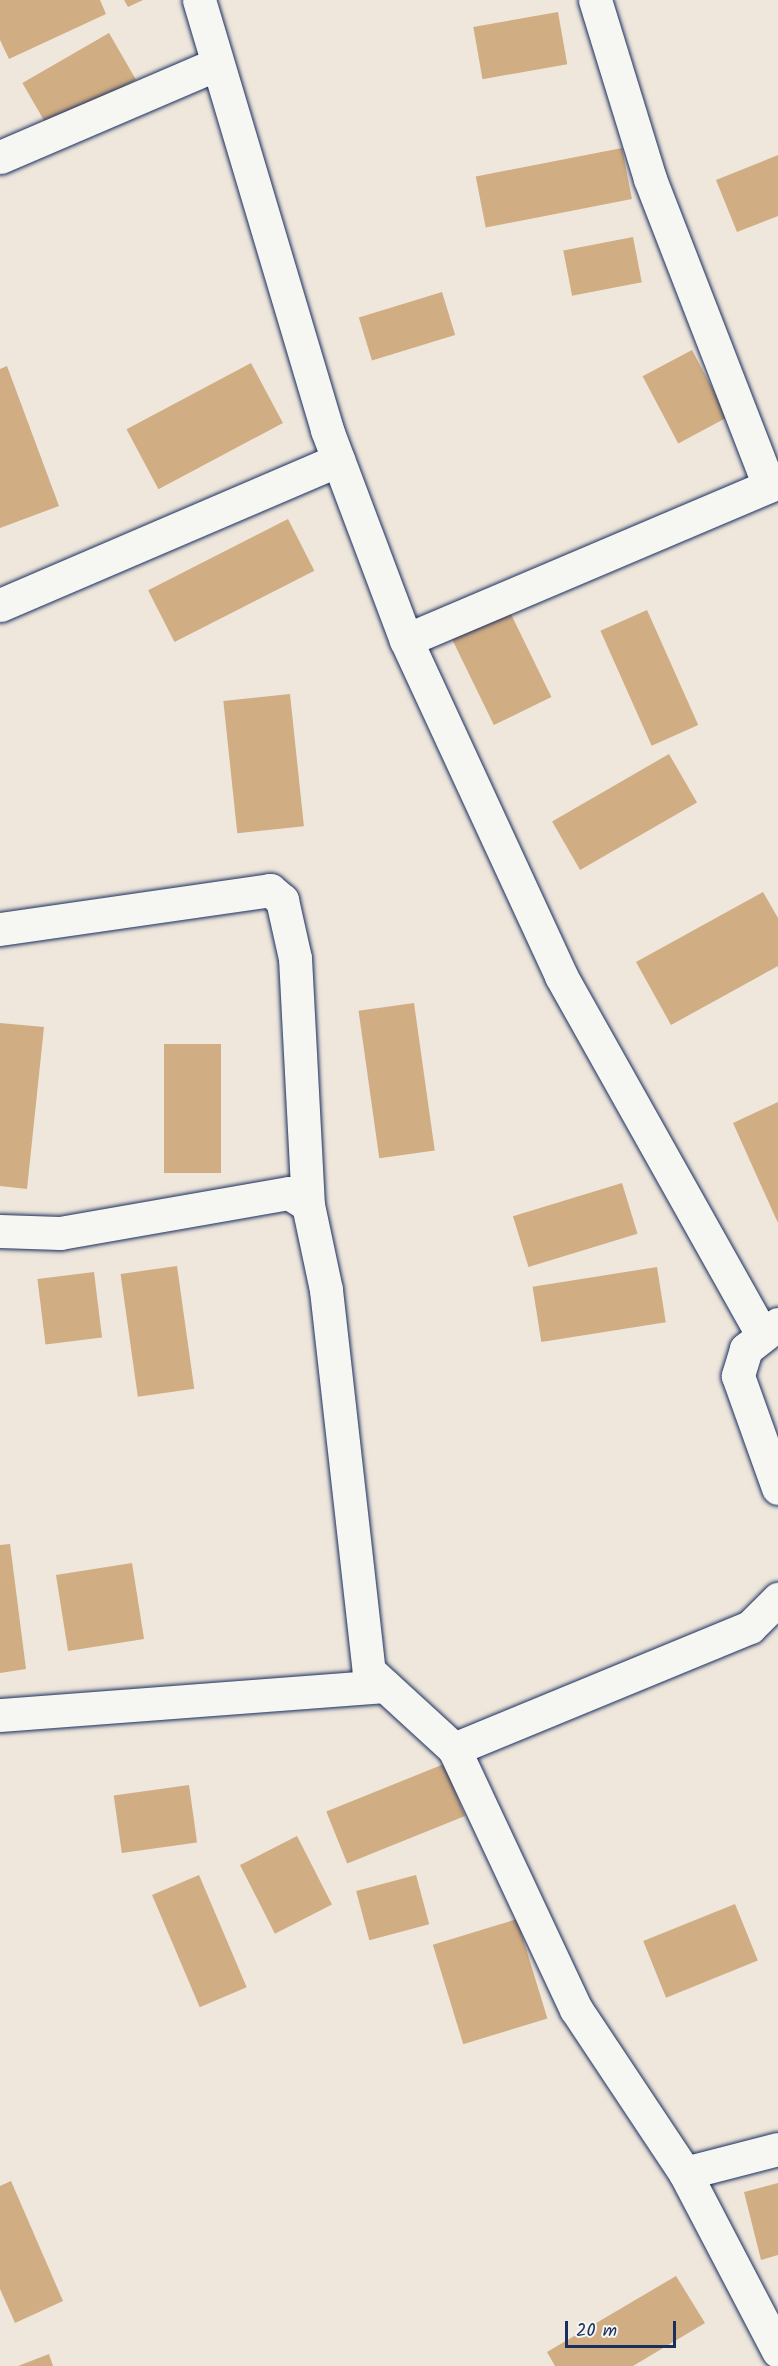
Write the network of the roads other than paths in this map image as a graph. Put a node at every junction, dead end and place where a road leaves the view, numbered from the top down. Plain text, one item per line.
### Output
1 (199, 0) edge
2 (595, 0) edge
3 (217, 64) junction
4 (0, 157) edge
5 (338, 460) junction
6 (774, 484) edge
7 (0, 605) edge
8 (406, 640) junction
9 (0, 929) edge
10 (308, 1205) junction
11 (0, 1231) edge
12 (770, 1328) edge
13 (778, 1488) edge
14 (778, 1599) edge
15 (385, 1686) junction
16 (0, 1714) edge
17 (454, 1749) junction
18 (778, 2149) edge
19 (686, 2173) junction
20 (778, 2351) edge

1 - 3 street
2 - 6 street
3 - 4 street
3 - 5 street
5 - 7 street
5 - 8 street
6 - 8 street
8 - 12 street
9 - 10 street
10 - 11 street
10 - 15 street
12 - 13 street
14 - 17 street
15 - 16 street
15 - 17 street
17 - 19 street
18 - 19 street
19 - 20 street

